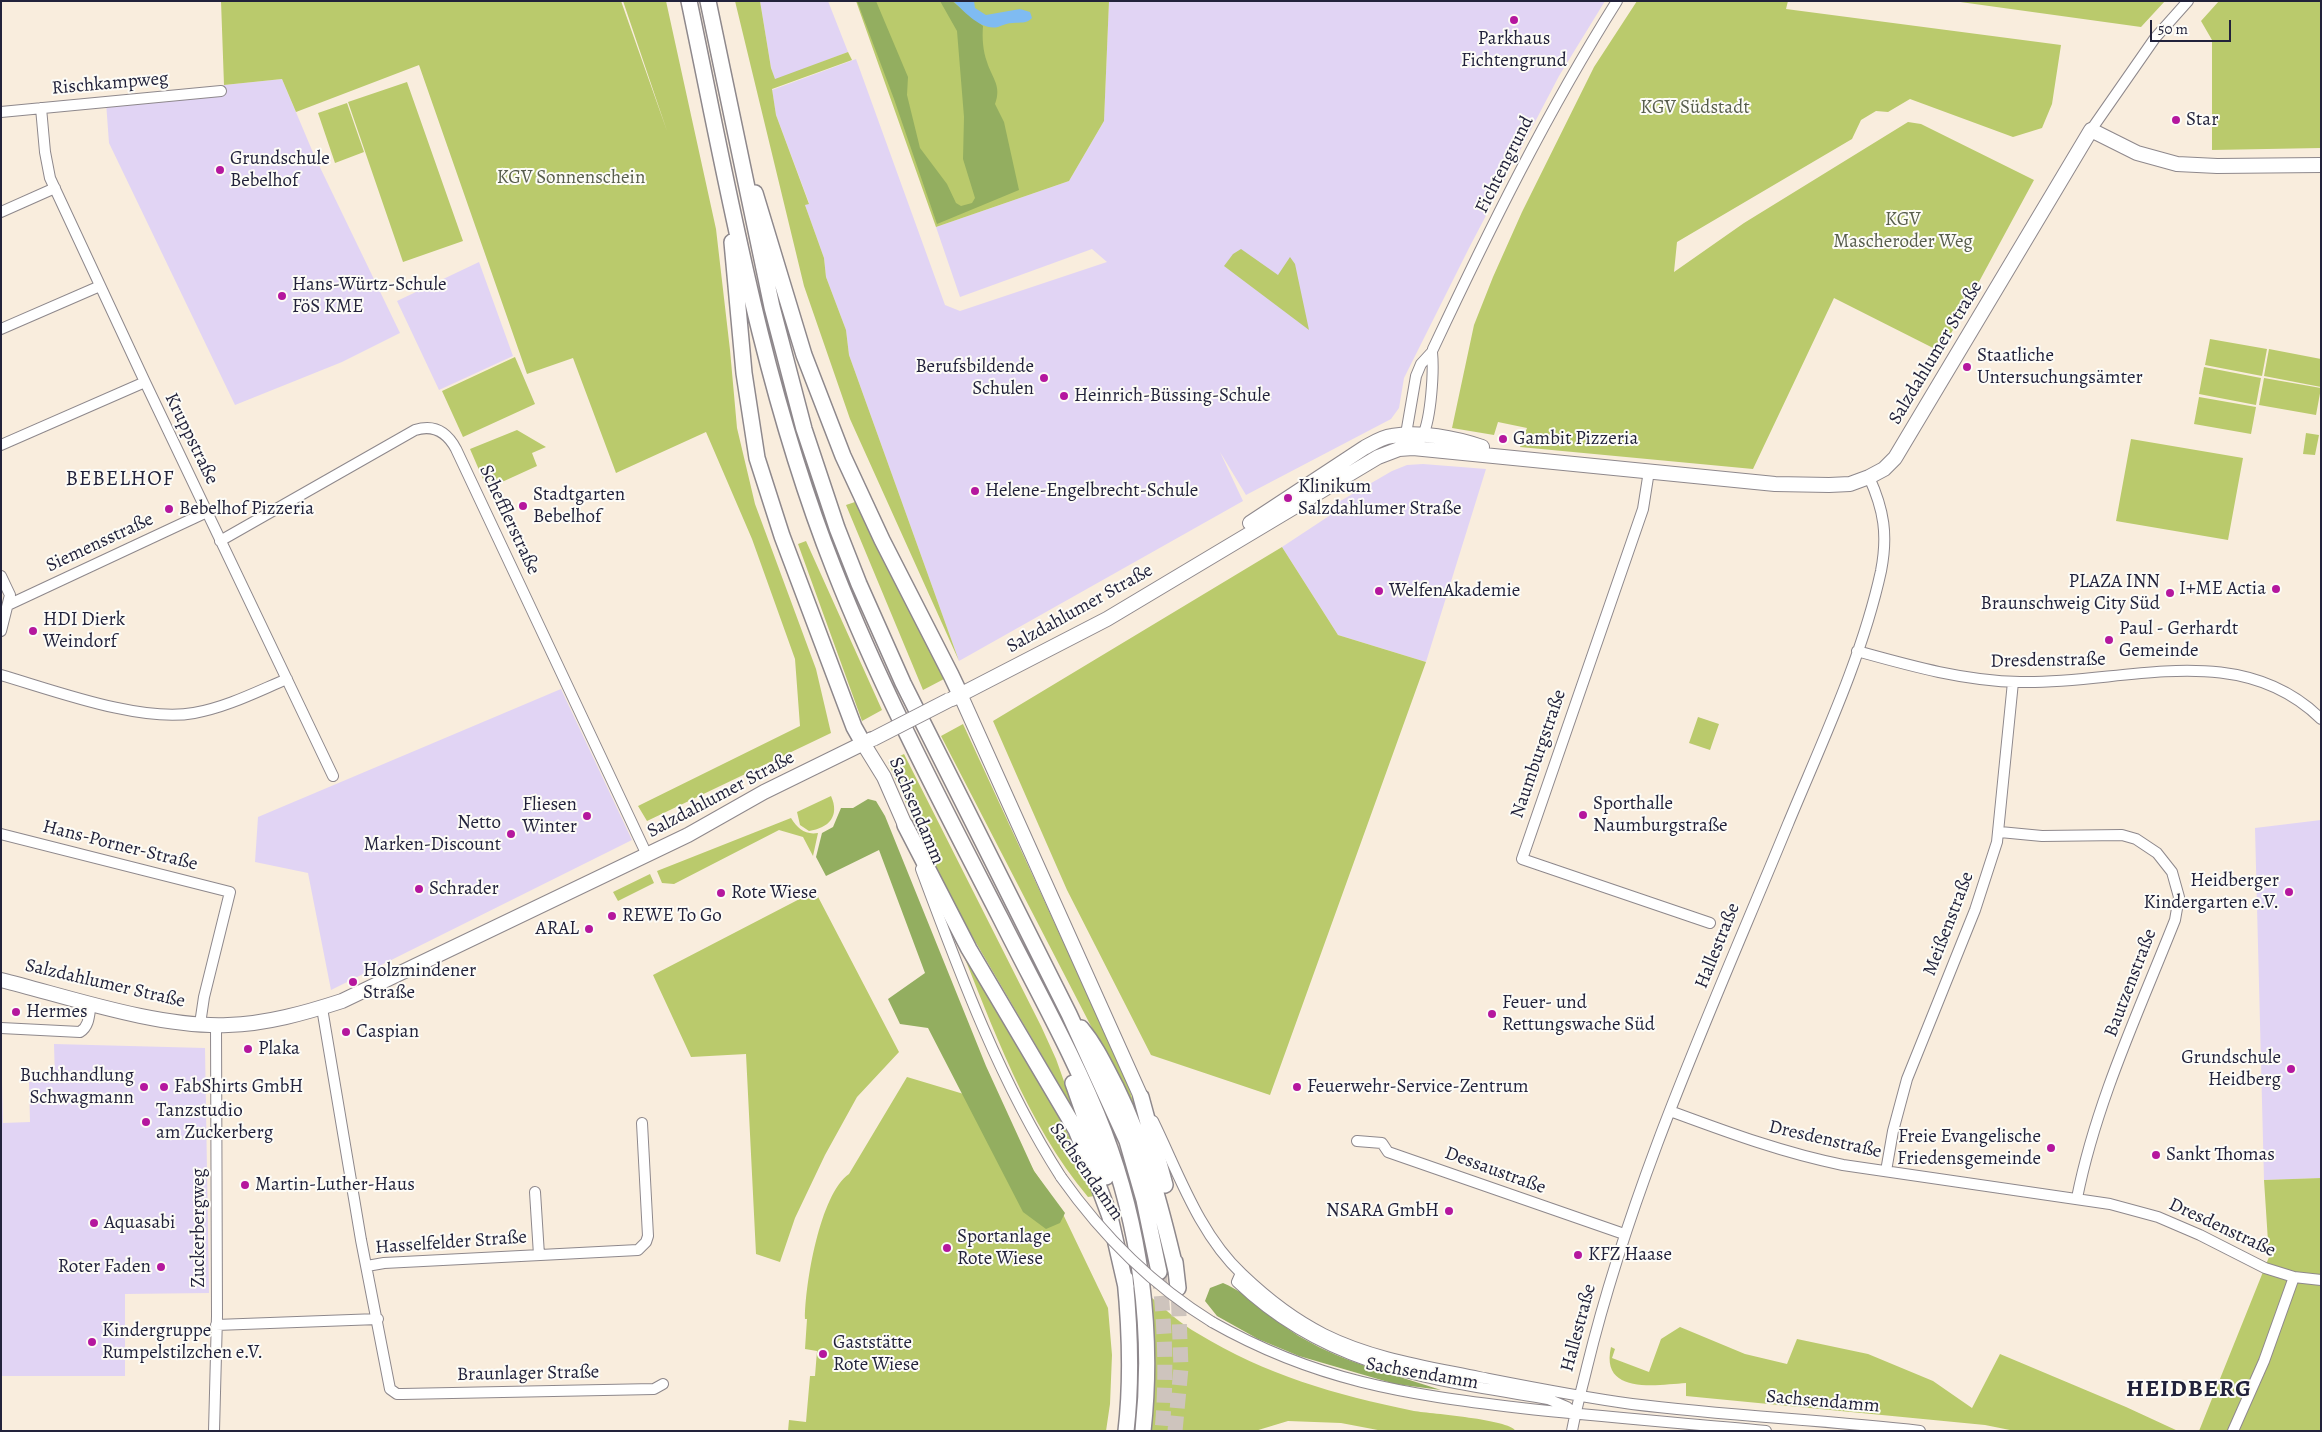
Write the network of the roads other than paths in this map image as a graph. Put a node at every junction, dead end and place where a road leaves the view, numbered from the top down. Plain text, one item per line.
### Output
1 (689, 1) edge
2 (708, 1) edge
3 (1617, 1) edge
4 (2188, 1) edge
5 (221, 91) dead end
6 (41, 108) junction
7 (1, 112) edge
8 (2091, 130) junction
9 (739, 155) junction
10 (2321, 165) edge
11 (55, 188) junction
12 (729, 194) junction
13 (1, 212) edge
14 (100, 286) junction
15 (1, 329) edge
16 (1434, 349) dead end
17 (145, 382) junction
18 (1406, 434) junction
19 (1423, 435) junction
20 (1, 444) edge
21 (1413, 448) junction
22 (1508, 456) junction
23 (1649, 471) junction
24 (1869, 477) junction
25 (207, 512) junction
26 (1239, 540) junction
27 (220, 541) junction
28 (1, 576) edge
29 (8, 605) junction
30 (1, 631) edge
31 (1857, 651) junction
32 (1, 675) edge
33 (287, 679) junction
34 (2014, 682) junction
35 (954, 697) junction
36 (2321, 719) edge
37 (868, 741) junction
38 (333, 776) dead end
39 (904, 826) junction
40 (2000, 832) junction
41 (1, 834) edge
42 (647, 855) junction
43 (230, 892) joint
44 (1710, 923) dead end
45 (1, 980) edge
46 (91, 1003) junction
47 (322, 1008) junction
48 (1069, 1014) junction
49 (200, 1024) junction
50 (216, 1025) junction
51 (1, 1028) edge
52 (1059, 1034) junction
53 (1141, 1097) junction
54 (1670, 1111) junction
55 (642, 1123) dead end
56 (1357, 1141) dead end
57 (1886, 1171) junction
58 (535, 1192) dead end
59 (2077, 1198) junction
60 (1624, 1234) junction
61 (539, 1255) junction
62 (366, 1266) junction
63 (1176, 1271) junction
64 (1159, 1272) tunnel mouth
65 (1241, 1273) junction
66 (2294, 1277) junction
67 (2321, 1280) edge
68 (1126, 1287) junction
69 (1178, 1288) tunnel mouth
70 (378, 1319) junction
71 (216, 1325) junction
72 (663, 1384) dead end
73 (1579, 1396) junction
74 (1575, 1414) junction
75 (214, 1431) edge
76 (1126, 1431) edge
77 (1142, 1431) edge
78 (1572, 1431) edge
79 (1766, 1431) edge
80 (1920, 1431) edge
81 (2232, 1431) edge

1 - 12 highway
2 - 9 highway
3 - 16 street, Fichtengrund
4 - 8 street
5 - 6 street, Rischkampweg
6 - 7 street, Rischkampweg
6 - 11 street, Kruppstraße
8 - 10 main road
8 - 24 main road, Salzdahlumer Straße
9 - 35 highway
9 - 48 highway
11 - 13 street
11 - 14 street, Kruppstraße
12 - 37 highway
12 - 52 highway
14 - 15 street
14 - 17 street, Kruppstraße
17 - 20 street
17 - 25 street, Kruppstraße
18 - 19 main road, Salzdahlumer Straße
18 - 19 street
18 - 21 street
18 - 26 main road, Salzdahlumer Straße
19 - 21 street
19 - 22 main road, Salzdahlumer Straße
21 - 22 main road, Salzdahlumer Straße
21 - 26 main road, Salzdahlumer Straße
22 - 23 main road, Salzdahlumer Straße
23 - 24 main road, Salzdahlumer Straße
23 - 44 street, Naumburgstraße
24 - 31 street, Hallestraße
25 - 27 street, Kruppstraße
25 - 29 street, Siemensstraße
26 - 35 main road, Salzdahlumer Straße
27 - 33 street, Kruppstraße
27 - 42 street, Schefflerstraße
28 - 29 street
29 - 30 street
31 - 34 street, Dresdenstraße
31 - 54 street, Hallestraße
32 - 33 street
33 - 38 street, Kruppstraße
34 - 36 street, Dresdenstraße
34 - 40 street, Meißenstraße
35 - 37 main road, Salzdahlumer Straße, bridge
35 - 53 main road, Sachsendamm
37 - 39 main road, Sachsendamm
37 - 42 main road, Salzdahlumer Straße
39 - 68 highway
39 - 74 street, Sachsendamm, bridge
40 - 57 street, Meißenstraße
40 - 59 street, Bautzenstraße
41 - 43 street, Hans-Porner-Straße
42 - 47 main road, Salzdahlumer Straße
43 - 49 street, Salzdahlumer Straße
45 - 46 main road, Salzdahlumer Straße
46 - 49 main road, Salzdahlumer Straße
46 - 51 street
47 - 50 main road, Salzdahlumer Straße
47 - 62 street
48 - 63 highway
48 - 64 highway
49 - 50 main road, Salzdahlumer Straße
50 - 71 street, Zuckerbergweg
52 - 68 highway
52 - 77 highway
53 - 63 highway
53 - 65 street, Sachsendamm
54 - 57 street, Dresdenstraße
54 - 60 street, Hallestraße
55 - 61 street, Hasselfelder Straße
56 - 60 street, Dessaustraße
57 - 59 street, Dresdenstraße
58 - 61 street, Hasselfelder Straße
59 - 66 street, Dresdenstraße
60 - 73 street, Hallestraße
61 - 62 street, Hasselfelder Straße
62 - 70 street
63 - 69 highway
65 - 73 street, Sachsendamm
65 - 74 street, Sachsendamm
66 - 67 street, Dresdenstraße
66 - 81 street
68 - 76 highway
70 - 71 street
70 - 72 street, Braunlager Straße
71 - 75 street, Zuckerbergweg
73 - 74 street, Hallestraße
73 - 80 street, Sachsendamm
74 - 78 street, Hallestraße
74 - 79 street, Sachsendamm

